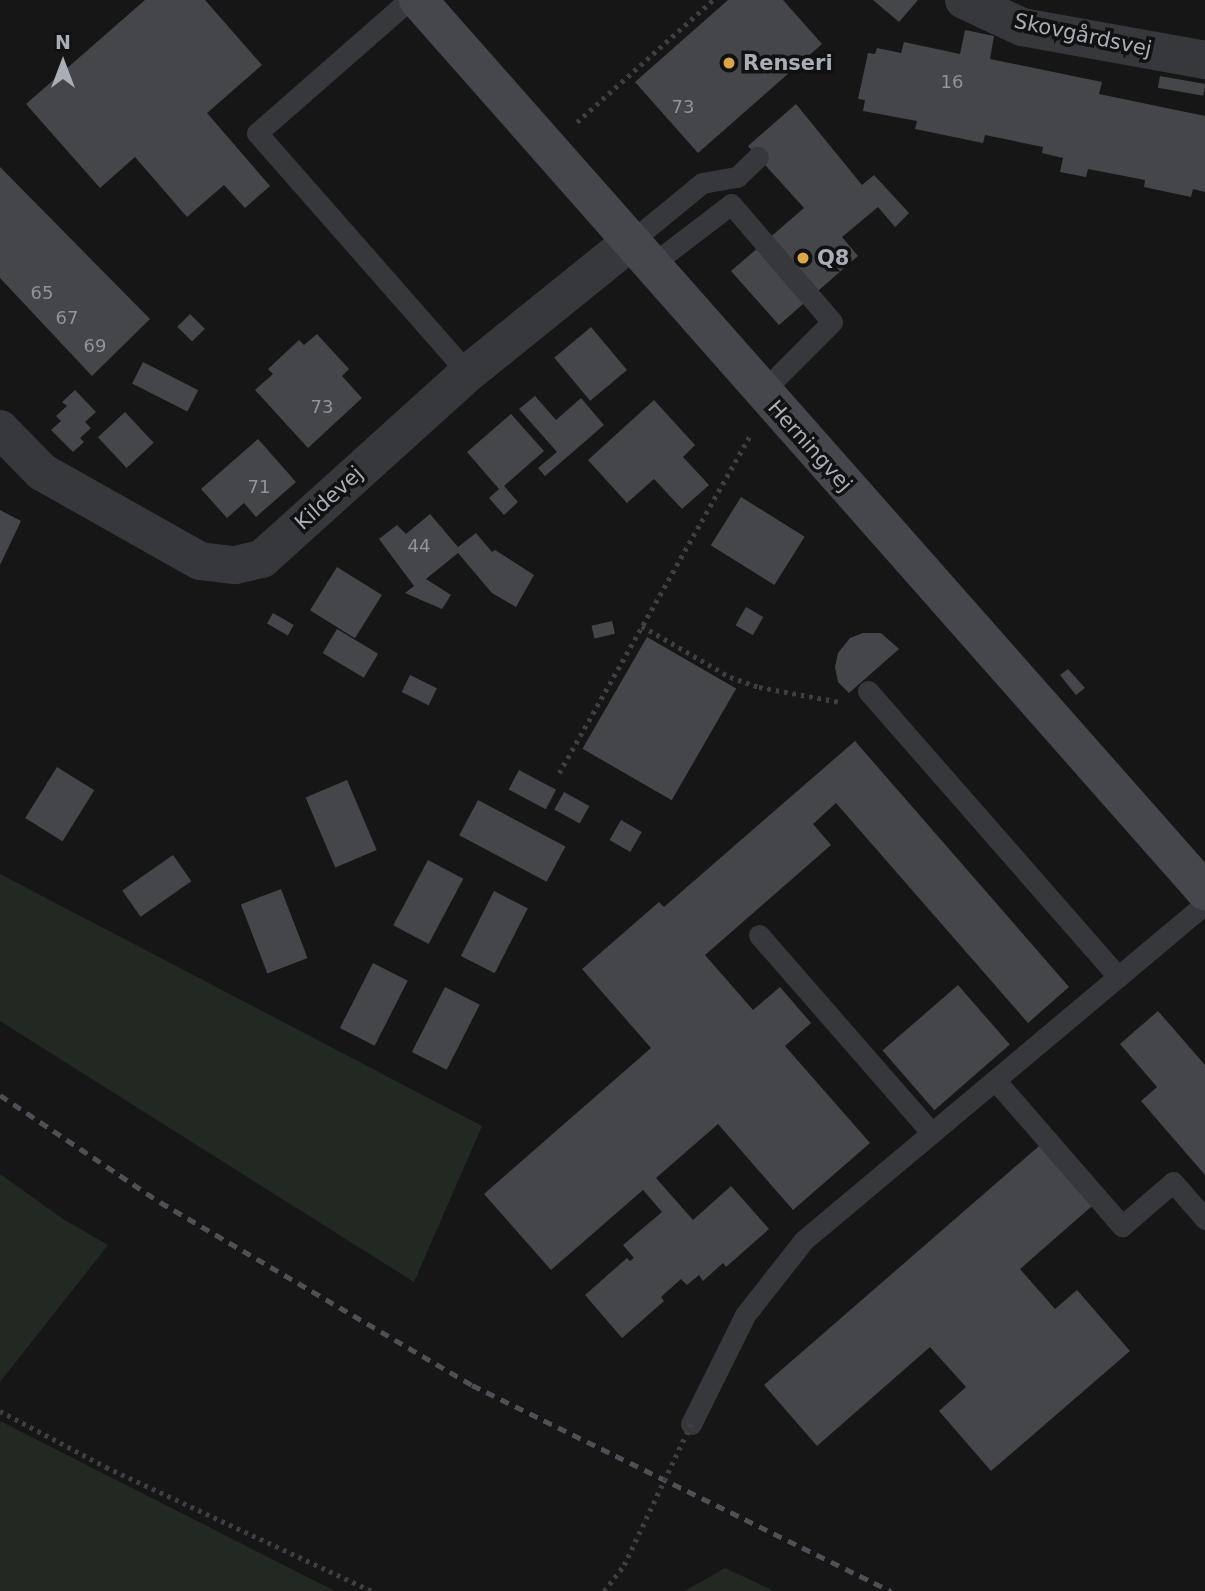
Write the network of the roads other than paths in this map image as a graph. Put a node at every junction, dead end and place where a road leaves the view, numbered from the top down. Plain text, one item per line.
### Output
1 (409, 0) edge
2 (418, 0) edge
3 (964, 0) edge
4 (1205, 60) edge
5 (758, 158) dead end
6 (640, 254) junction
7 (468, 373) junction
8 (766, 396) junction
9 (0, 429) edge
10 (868, 691) dead end
11 (1205, 891) edge
12 (1205, 904) edge
13 (759, 935) dead end
14 (1118, 977) junction
15 (995, 1080) junction
16 (932, 1133) junction
17 (1205, 1219) edge
18 (691, 1424) road end

1 - 7 lane
2 - 6 street, Herningvej
3 - 4 street, Skovgårdsvej
5 - 6 lane
6 - 7 street, Kildevej
6 - 8 street, Herningvej
6 - 8 lane
7 - 9 street, Kildevej
8 - 11 street, Herningvej
10 - 14 lane
12 - 14 lane
13 - 16 lane
14 - 15 lane
15 - 16 lane
15 - 17 lane
16 - 18 lane

